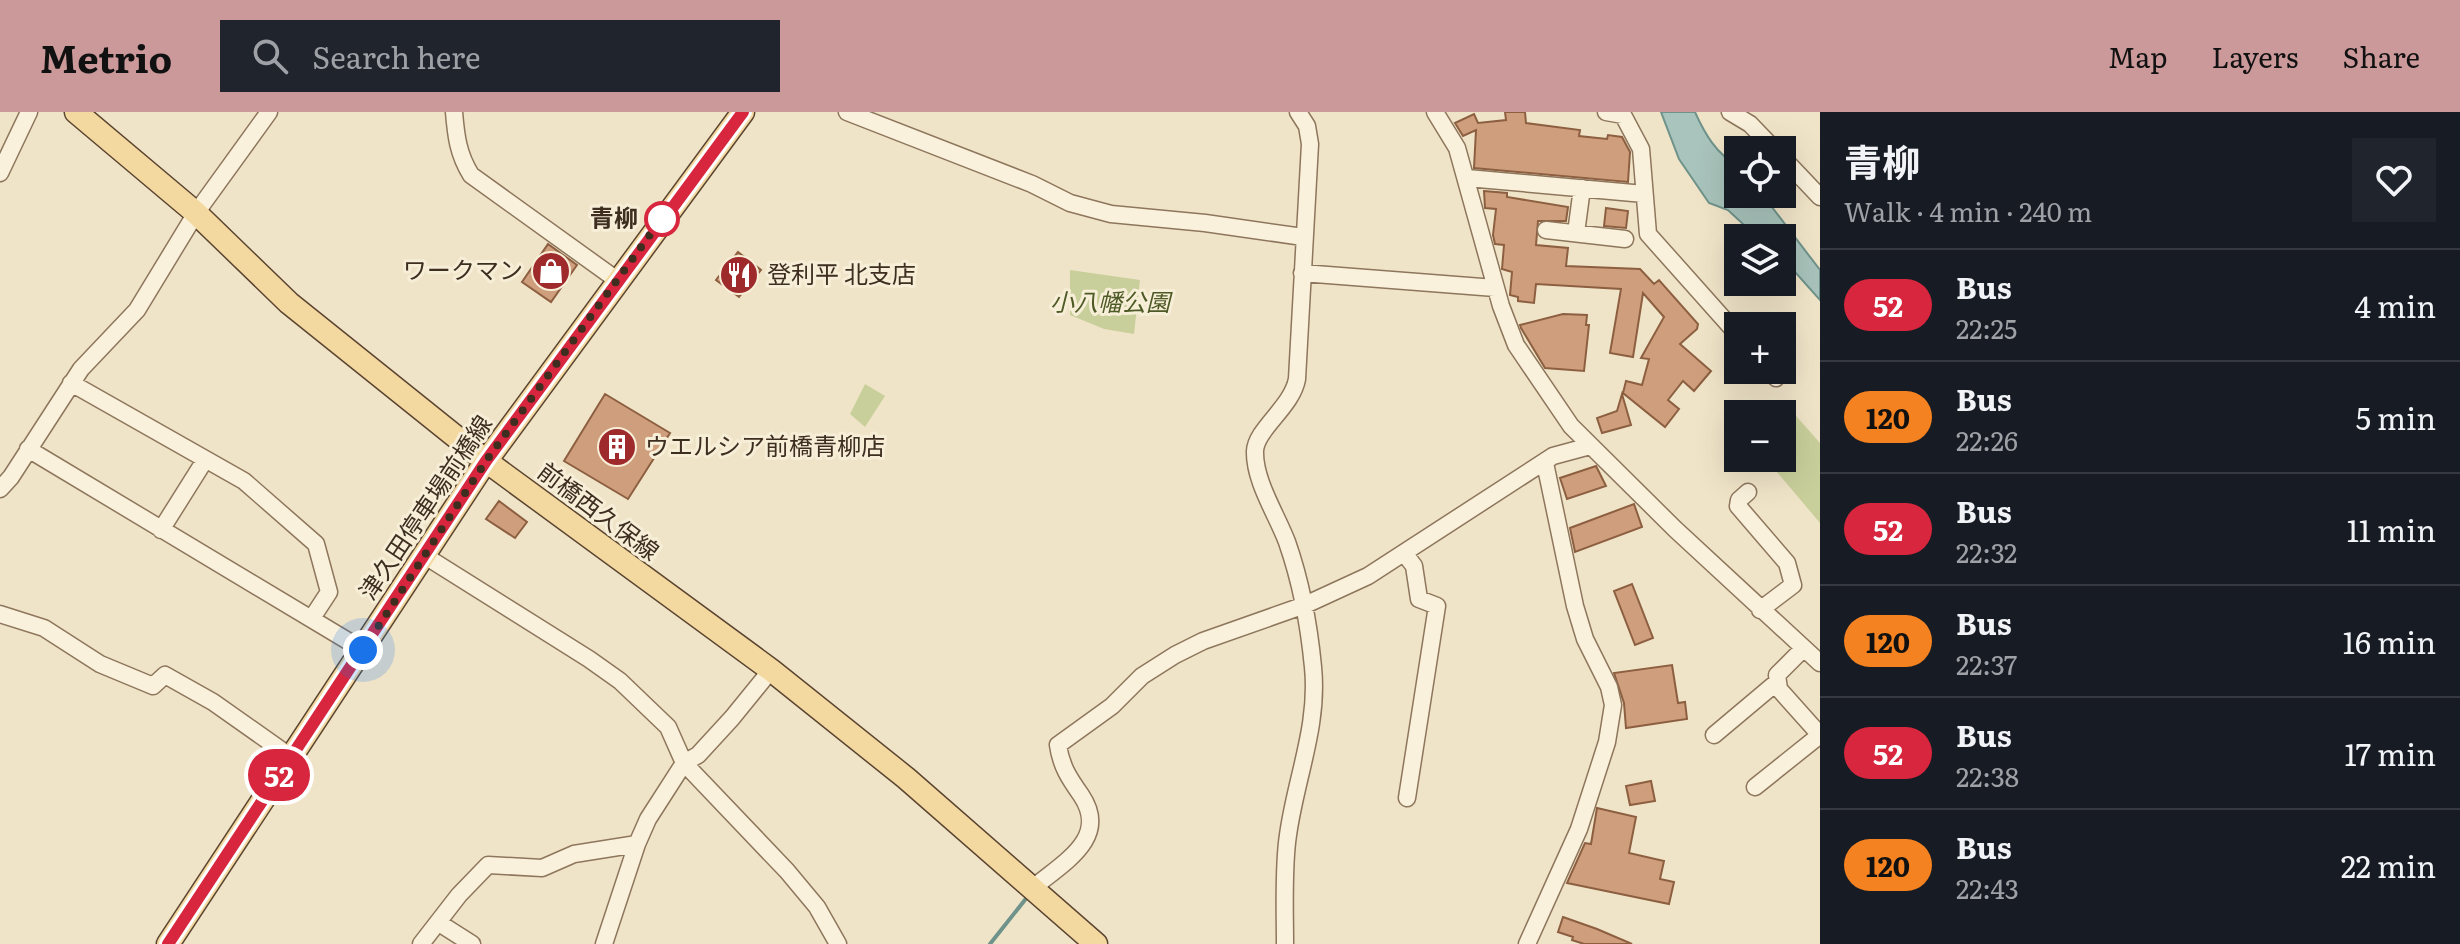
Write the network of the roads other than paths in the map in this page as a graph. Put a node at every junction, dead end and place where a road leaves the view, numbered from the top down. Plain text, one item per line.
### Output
1 (29, 112) edge
2 (76, 112) edge
3 (269, 112) edge
4 (454, 112) edge
5 (743, 112) edge
6 (847, 112) edge
7 (1298, 112) edge
8 (1435, 112) edge
9 (1606, 112) edge
10 (1730, 112) edge
11 (1762, 136) edge
12 (1796, 172) edge
13 (0, 173) edge
14 (1467, 178) junction
15 (1582, 188) junction
16 (1644, 194) junction
17 (1820, 197) edge
18 (196, 213) junction
19 (1546, 230) dead end
20 (1576, 233) junction
21 (1303, 237) junction
22 (1625, 239) dead end
23 (1302, 273) junction
24 (617, 280) junction
25 (1495, 288) junction
26 (1724, 319) edge
27 (71, 383) junction
28 (1590, 446) junction
29 (28, 449) junction
30 (205, 460) junction
31 (486, 461) junction
32 (1545, 463) junction
33 (0, 489) edge
34 (1748, 492) dead end
35 (161, 530) junction
36 (1404, 553) junction
37 (425, 556) junction
38 (1305, 605) junction
39 (1760, 610) junction
40 (0, 614) edge
41 (312, 618) junction
42 (363, 650) junction
43 (1802, 650) junction
44 (1820, 663) edge
45 (771, 670) junction
46 (1777, 682) junction
47 (1714, 735) dead end
48 (1820, 735) edge
49 (291, 757) junction
50 (684, 763) junction
51 (1755, 787) dead end
52 (1407, 798) dead end
53 (637, 844) junction
54 (1033, 888) junction
55 (439, 923) junction
56 (168, 944) edge
57 (421, 944) edge
58 (472, 944) edge
59 (604, 944) edge
60 (838, 944) edge
61 (1096, 944) edge
62 (1285, 944) edge
63 (1527, 944) edge

1 - 13 street
2 - 18 main road, 前橋西久保線
3 - 18 street
4 - 24 street
5 - 24 main road, 津久田停車場前橋線
6 - 21 street
7 - 21 street
8 - 14 street
9 - 16 street
10 - 11 street
12 - 17 street
14 - 15 street
14 - 25 street
15 - 16 street
15 - 20 street
16 - 26 street
18 - 27 street
18 - 31 main road, 前橋西久保線
19 - 20 street
20 - 22 street
21 - 23 street
23 - 25 street
23 - 38 street
24 - 31 main road, 津久田停車場前橋線
25 - 28 street
27 - 29 street
27 - 30 street
28 - 32 street
28 - 39 street
29 - 33 street
29 - 35 street
30 - 35 street
30 - 41 street
31 - 37 main road, 津久田停車場前橋線
31 - 45 main road, 前橋西久保線
32 - 36 street
32 - 63 street
34 - 39 street
35 - 41 street
36 - 38 street
36 - 52 street
37 - 42 main road, 津久田停車場前橋線
37 - 50 street
38 - 54 street
38 - 62 street
39 - 43 street
40 - 49 street
41 - 42 street
42 - 49 main road, 津久田停車場前橋線
43 - 44 street
43 - 46 street
45 - 50 street
45 - 54 main road, 前橋西久保線
46 - 47 street
46 - 48 street
48 - 51 street
49 - 56 main road, 津久田停車場前橋線
50 - 53 street
50 - 60 street
53 - 55 street
53 - 59 street
54 - 61 main road, 前橋西久保線
55 - 57 street
55 - 58 street

